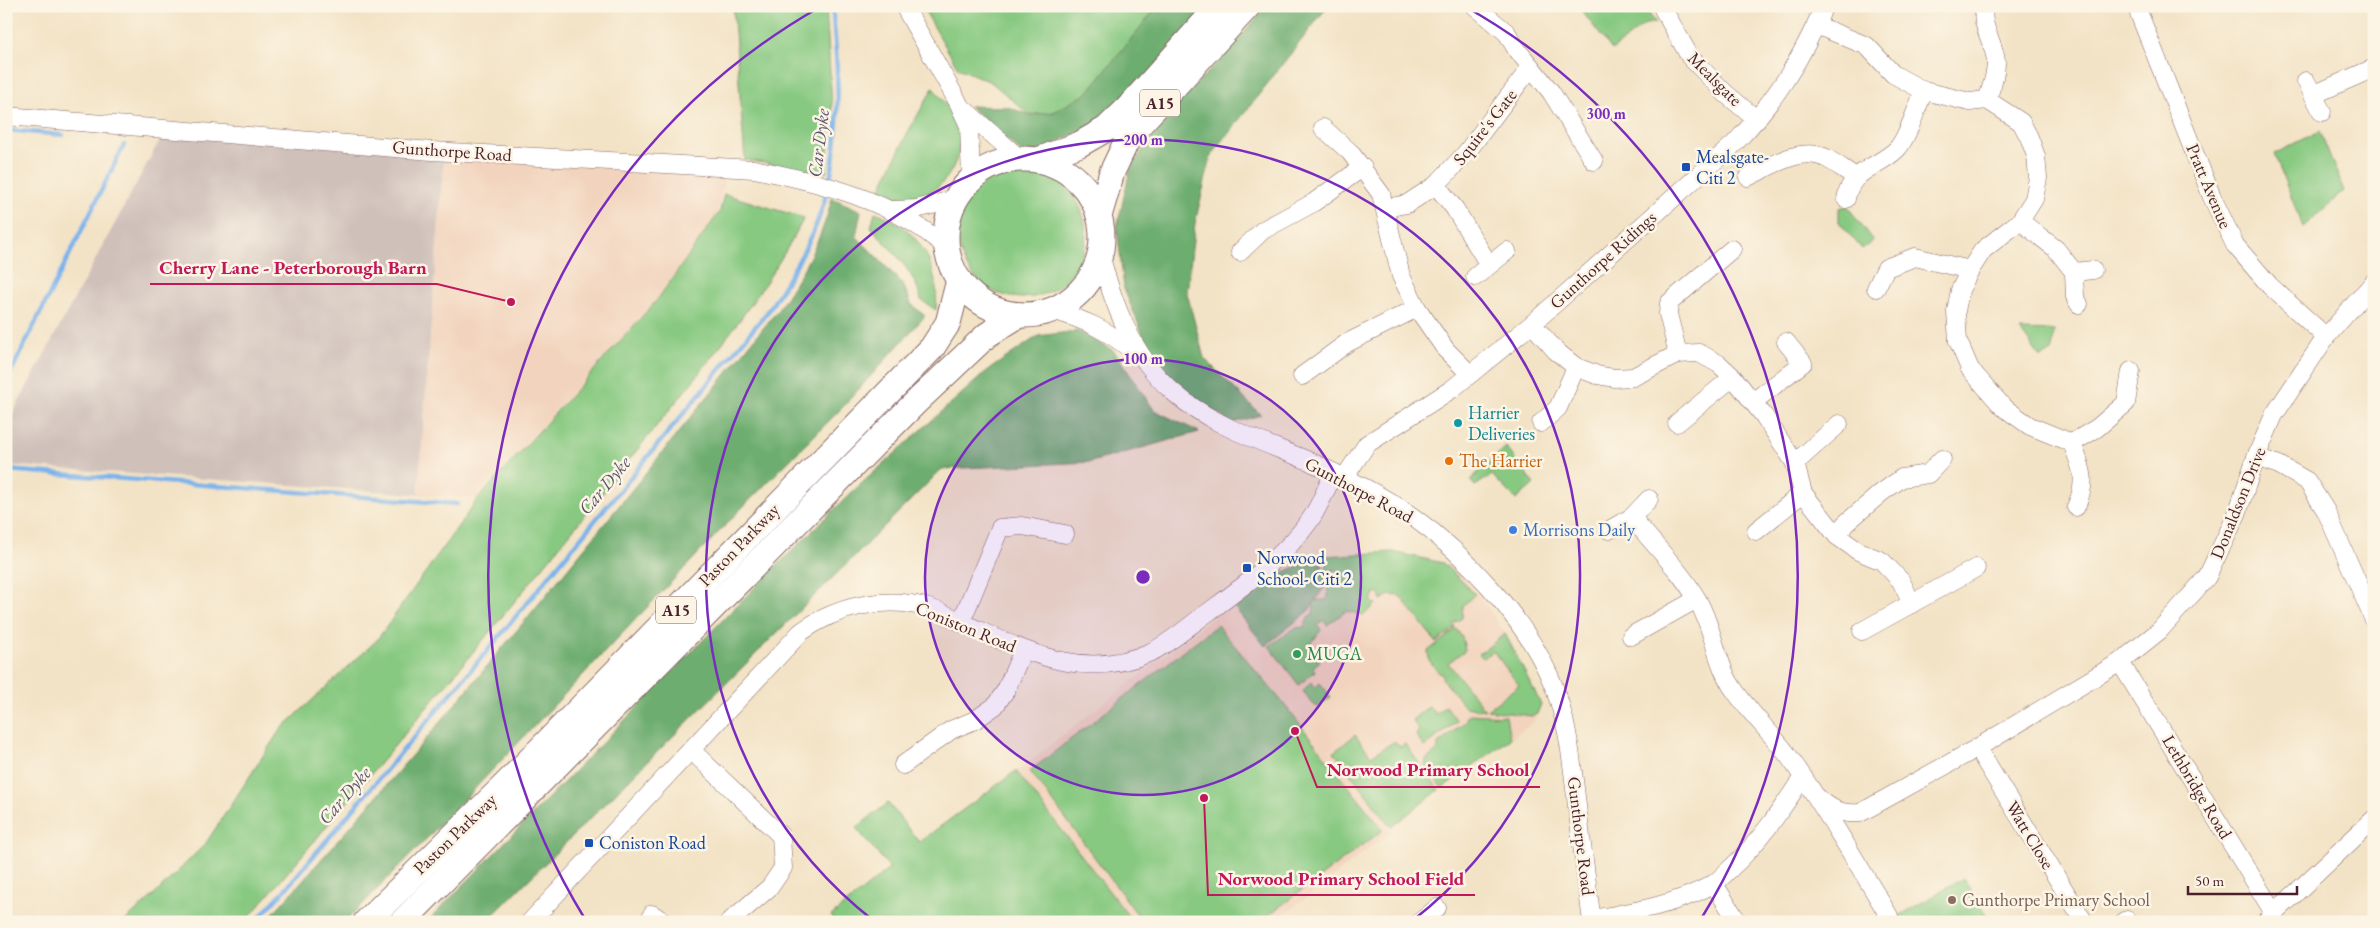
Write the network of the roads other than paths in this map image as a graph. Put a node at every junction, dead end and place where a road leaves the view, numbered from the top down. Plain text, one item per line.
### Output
1 (904, 6) edge
2 (1220, 6) edge
3 (1248, 6) edge
4 (1475, 6) edge
5 (1824, 6) edge
6 (1985, 6) edge
7 (2136, 6) edge
8 (1663, 7) edge
9 (1816, 25) junction
10 (1531, 67) junction
11 (2374, 68) edge
12 (1924, 91) junction
13 (1987, 100) junction
14 (958, 102) junction
15 (2322, 112) dead end
16 (6, 116) edge
17 (1758, 120) junction
18 (1322, 128) dead end
19 (1029, 160) junction
20 (1594, 161) dead end
21 (1363, 167) junction
22 (1856, 177) junction
23 (1748, 178) dead end
24 (971, 179) junction
25 (1436, 184) junction
26 (956, 199) junction
27 (1846, 199) dead end
28 (1385, 208) junction
29 (893, 210) junction
30 (1099, 216) junction
31 (2020, 221) junction
32 (946, 247) junction
33 (1732, 249) dead end
34 (1507, 251) dead end
35 (1240, 252) dead end
36 (1100, 254) junction
37 (1489, 265) junction
38 (1970, 270) junction
39 (2092, 270) dead end
40 (2074, 272) junction
41 (1475, 277) dead end
42 (959, 280) junction
43 (2374, 282) edge
44 (1876, 288) dead end
45 (2079, 304) dead end
46 (1417, 308) junction
47 (1052, 310) junction
48 (1019, 316) junction
49 (1532, 324) junction
50 (2326, 337) junction
51 (1786, 342) dead end
52 (1678, 354) junction
53 (1147, 362) junction
54 (1576, 367) junction
55 (2131, 371) dead end
56 (1470, 374) junction
57 (1302, 376) dead end
58 (1733, 377) junction
59 (1753, 402) junction
60 (1541, 423) dead end
61 (1677, 423) dead end
62 (1839, 424) dead end
63 (2072, 443) junction
64 (2256, 457) junction
65 (1942, 459) dead end
66 (1795, 462) junction
67 (1339, 475) junction
68 (1803, 493) junction
69 (1649, 499) dead end
70 (2076, 507) dead end
71 (1632, 517) junction
72 (1609, 530) dead end
73 (1756, 531) dead end
74 (1065, 534) dead end
75 (1838, 536) junction
76 (1976, 568) dead end
77 (1697, 599) junction
78 (1912, 604) junction
79 (2374, 620) edge
80 (961, 622) junction
81 (1862, 631) dead end
82 (1631, 636) dead end
83 (1023, 650) junction
84 (2120, 662) junction
85 (1977, 748) junction
86 (691, 750) junction
87 (903, 765) dead end
88 (1803, 777) junction
89 (1817, 797) junction
90 (2374, 819) edge
91 (1714, 884) junction
92 (1437, 908) dead end
93 (1889, 916) dead end
94 (2270, 917) edge
95 (1592, 920) edge
96 (366, 922) edge
97 (402, 922) edge
98 (530, 922) edge
99 (728, 922) edge
100 (1420, 922) edge
101 (1738, 922) edge
102 (2084, 922) edge

1 - 14 street
2 - 19 highway, A15
3 - 30 highway, A15
4 - 10 street
5 - 9 street, Gunthorpe Ridings
6 - 13 street
7 - 50 street, Pratt Avenue
8 - 17 street, Mealsgate
9 - 12 street
9 - 17 street, Gunthorpe Ridings
10 - 20 street
10 - 25 street, Squire's Gate
11 - 15 street
12 - 13 street
12 - 22 street
13 - 31 street
14 - 19 street
14 - 24 street
16 - 29 street, Gunthorpe Road
17 - 49 street, Gunthorpe Ridings
18 - 21 street
19 - 24 highway
19 - 30 highway
21 - 28 street
21 - 35 street
22 - 23 street
22 - 27 street
24 - 26 highway
25 - 28 street, Squire's Gate
25 - 37 street
26 - 29 street, Gunthorpe Road
26 - 32 highway
28 - 46 street
29 - 32 street, Gunthorpe Road
30 - 36 highway
31 - 38 street
31 - 40 street
32 - 42 highway
33 - 52 street
34 - 37 street
36 - 47 highway
36 - 53 street, Gunthorpe Road
37 - 41 street
38 - 44 street
38 - 63 street
39 - 40 street
40 - 45 street
42 - 48 highway
42 - 96 highway, Paston Parkway / A15
43 - 50 street, Donaldson Drive
46 - 56 street
46 - 57 street
47 - 48 highway
47 - 53 street, Gunthorpe Road
48 - 97 highway, Paston Parkway / A15
49 - 54 street
49 - 56 street, Gunthorpe Ridings
50 - 64 street, Donaldson Drive
51 - 59 street
52 - 54 street
52 - 58 street
53 - 67 street, Gunthorpe Road
54 - 60 street
55 - 63 street
56 - 67 street, Gunthorpe Ridings
58 - 59 street
58 - 61 street
59 - 66 street
62 - 66 street
63 - 70 street
64 - 79 street
64 - 84 street, Donaldson Drive
65 - 75 street
66 - 68 street
67 - 83 street, Coniston Road
67 - 95 street, Gunthorpe Road
68 - 73 street
68 - 75 street
69 - 71 street
71 - 72 street
71 - 77 street
74 - 80 street
75 - 78 street
76 - 78 street
77 - 82 street
77 - 88 street
78 - 81 street
80 - 83 street, Coniston Road
80 - 86 street, Coniston Road
83 - 87 street
84 - 85 street, Donaldson Drive
84 - 94 street, Lethbridge Road
85 - 89 street, Donaldson Drive
85 - 102 street, Watt Close
86 - 98 street, Coniston Road
86 - 99 street
88 - 89 street
88 - 91 street
89 - 93 street
90 - 94 street
91 - 95 street
91 - 101 street
92 - 100 street

